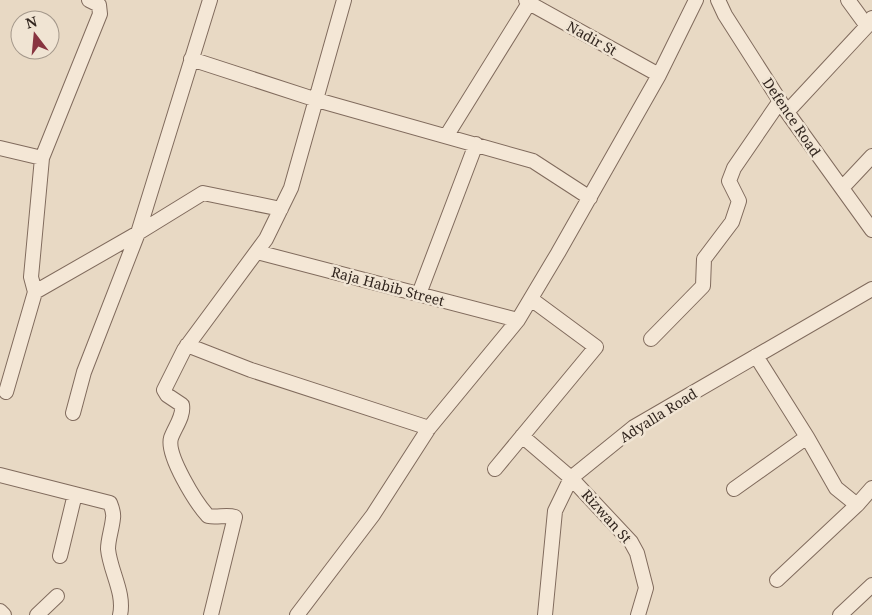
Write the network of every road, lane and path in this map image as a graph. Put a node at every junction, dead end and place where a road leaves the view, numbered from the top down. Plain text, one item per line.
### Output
1 (89, 0) edge
2 (210, 0) edge
3 (344, 0) edge
4 (696, 0) edge
5 (718, 0) edge
6 (848, 0) edge
7 (527, 1) edge
8 (869, 22) edge
9 (191, 59) junction
10 (659, 75) junction
11 (317, 100) junction
12 (784, 107) junction
13 (447, 135) junction
14 (476, 144) junction
15 (0, 148) edge
16 (872, 156) edge
17 (42, 158) junction
18 (842, 188) junction
19 (590, 198) junction
20 (281, 210) junction
21 (872, 230) edge
22 (138, 233) junction
23 (257, 252) junction
24 (872, 290) edge
25 (35, 292) junction
26 (419, 294) junction
27 (531, 299) junction
28 (518, 320) junction
29 (651, 339) dead end
30 (187, 345) junction
31 (756, 356) junction
32 (6, 392) dead end
33 (73, 413) dead end
34 (429, 428) junction
35 (522, 436) junction
36 (807, 438) junction
37 (495, 469) dead end
38 (0, 475) edge
39 (571, 478) junction
40 (872, 488) edge
41 (734, 489) dead end
42 (75, 494) junction
43 (857, 505) junction
44 (60, 556) dead end
45 (777, 580) dead end
46 (872, 585) edge
47 (56, 596) dead end
48 (0, 611) edge
49 (4, 615) edge
50 (38, 615) edge
51 (120, 615) edge
52 (211, 615) edge
53 (296, 615) edge
54 (545, 615) edge
55 (638, 615) edge
56 (840, 615) edge

1 - 17 street
2 - 9 street
3 - 11 street
4 - 10 street
5 - 12 street, Defence Road
6 - 8 street
7 - 10 street, Nadir St
7 - 13 street
8 - 12 street
9 - 11 street
9 - 22 street
10 - 19 street
11 - 13 street
11 - 20 street
12 - 18 street, Defence Road
12 - 29 street
13 - 14 street
14 - 19 street
14 - 26 street
15 - 17 street
16 - 18 street
17 - 25 street
18 - 21 street, Defence Road
19 - 27 street
20 - 22 street
20 - 23 street
22 - 25 street
22 - 33 street
23 - 26 street, Raja Habib Street
23 - 30 street
24 - 31 street, Adyalla Road
25 - 32 street
26 - 28 street, Raja Habib Street
27 - 28 street
27 - 35 street
28 - 34 street
30 - 34 street
30 - 52 street
31 - 36 street
31 - 39 street, Adyalla Road
34 - 53 street
35 - 37 street
35 - 39 street, Rizwan St
36 - 41 street
36 - 43 street
38 - 42 street
39 - 54 street, Adyalla Road
39 - 55 street, Rizwan St
40 - 43 street
42 - 44 street
42 - 51 street
43 - 45 street
46 - 56 street
47 - 50 street
48 - 49 street

